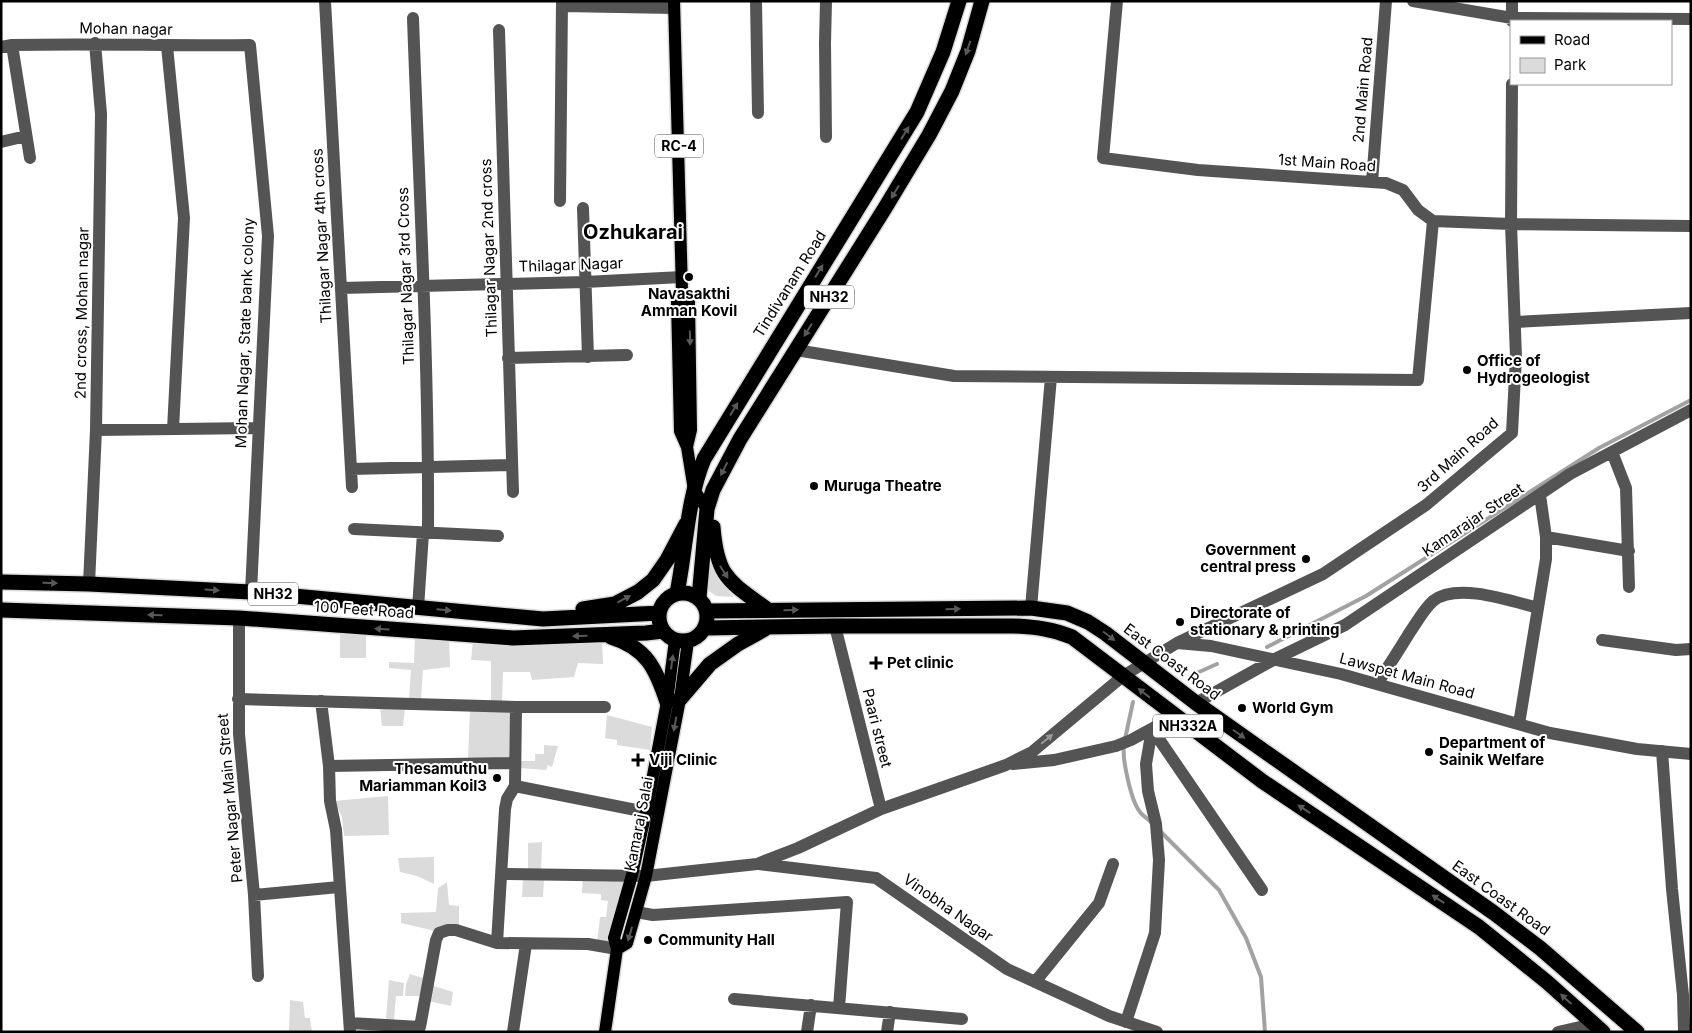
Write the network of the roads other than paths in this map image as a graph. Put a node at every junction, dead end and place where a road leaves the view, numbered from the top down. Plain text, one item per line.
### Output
1 (325, 1) edge
2 (756, 1) edge
3 (826, 1) edge
4 (959, 1) edge
5 (982, 1) edge
6 (1117, 1) edge
7 (1386, 1) edge
8 (1413, 1) edge
9 (1512, 1) edge
10 (562, 4) edge
11 (674, 5) edge
12 (413, 18) dead end
13 (1691, 19) edge
14 (1512, 20) edge
15 (499, 30) dead end
16 (95, 43) junction
17 (6, 46) edge
18 (167, 46) junction
19 (250, 46) joint
20 (1512, 85) edge
21 (758, 113) dead end
22 (26, 136) junction
23 (826, 137) dead end
24 (1, 142) edge
25 (30, 158) dead end
26 (1372, 182) junction
27 (560, 200) dead end
28 (583, 208) dead end
29 (1433, 221) junction
30 (1511, 224) junction
31 (1691, 226) edge
32 (682, 276) junction
33 (585, 282) junction
34 (506, 284) junction
35 (423, 286) junction
36 (341, 288) junction
37 (1691, 313) edge
38 (1515, 322) junction
39 (796, 350) junction
40 (627, 355) dead end
41 (588, 357) junction
42 (508, 358) junction
43 (1051, 377) junction
44 (1691, 410) edge
45 (258, 428) junction
46 (173, 429) junction
47 (96, 430) junction
48 (1612, 452) junction
49 (512, 465) junction
50 (428, 468) junction
51 (351, 469) junction
52 (352, 487) dead end
53 (694, 490) junction
54 (714, 490) junction
55 (513, 492) dead end
56 (1540, 495) junction
57 (708, 509) junction
58 (690, 518) junction
59 (354, 529) dead end
60 (426, 533) junction
61 (498, 536) dead end
62 (1546, 537) junction
63 (1629, 551) junction
64 (1, 582) edge
65 (89, 584) junction
66 (1629, 587) dead end
67 (251, 592) junction
68 (676, 593) junction
69 (699, 598) junction
70 (418, 608) junction
71 (1031, 608) junction
72 (1538, 608) junction
73 (1, 610) edge
74 (768, 610) junction
75 (707, 611) junction
76 (659, 613) junction
77 (239, 618) junction
78 (544, 619) junction
79 (835, 626) junction
80 (769, 627) junction
81 (705, 628) junction
82 (663, 631) junction
83 (606, 635) junction
84 (1602, 640) dead end
85 (682, 641) junction
86 (1177, 644) junction
87 (1691, 649) edge
88 (1275, 659) junction
89 (1144, 664) junction
90 (1123, 676) junction
91 (1377, 684) junction
92 (238, 699) junction
93 (673, 700) junction
94 (321, 701) junction
95 (1196, 703) junction
96 (516, 707) junction
97 (605, 707) dead end
98 (1175, 716) junction
99 (1519, 724) junction
100 (1152, 728) junction
101 (1662, 751) junction
102 (1691, 754) edge
103 (515, 763) junction
104 (1006, 765) junction
105 (329, 766) junction
106 (514, 786) junction
107 (881, 809) junction
108 (646, 812) junction
109 (756, 864) junction
110 (1113, 864) dead end
111 (501, 874) junction
112 (632, 875) junction
113 (646, 876) junction
114 (340, 888) junction
115 (1262, 890) dead end
116 (254, 895) junction
117 (636, 912) junction
118 (497, 943) junction
119 (526, 944) junction
120 (618, 949) junction
121 (258, 976) dead end
122 (1035, 982) junction
123 (734, 999) dead end
124 (811, 1005) junction
125 (840, 1008) junction
126 (890, 1012) junction
127 (962, 1019) dead end
128 (1126, 1022) junction
129 (350, 1027) edge
130 (1598, 1028) edge
131 (513, 1032) edge
132 (605, 1032) edge
133 (807, 1032) edge
134 (887, 1032) edge
135 (1157, 1032) edge
136 (1558, 1032) edge
137 (1637, 1032) edge
138 (1684, 1032) edge

1 - 36 street, Thilagar Nagar 4th cross
2 - 21 street
3 - 23 street
53 -> 4 highway, Tindivanam Road / NH32
5 -> 39 highway, NH32
6 - 26 street, 1st Main Road
7 - 26 street, 2nd Main Road
8 - 14 street
9 - 14 street
10 - 11 street
10 - 27 street
11 - 32 main road, RC-4
12 - 35 street, Thilagar Nagar 3rd Cross
13 - 14 street
15 - 34 street, Thilagar Nagar 2nd cross
16 - 17 street, Mohan nagar
16 - 18 street, Mohan nagar
16 - 47 street, 2nd cross, Mohan nagar
17 - 22 street
18 - 19 street, Mohan nagar
18 - 46 street
19 - 45 street, Mohan Nagar, State bank colony
20 - 30 street, 3rd Main Road
22 - 24 street
22 - 25 street
26 - 29 street, 1st Main Road
28 - 33 street
29 - 30 street
29 - 43 street
30 - 31 street
30 - 38 street, 3rd Main Road
32 - 33 street, Thilagar Nagar
32 - 53 main road, RC-4
33 - 34 street, Thilagar Nagar
33 - 41 street
34 - 35 street, Thilagar Nagar
34 - 42 street, Thilagar Nagar 2nd cross
35 - 36 street, Thilagar Nagar
35 - 50 street, Thilagar Nagar 3rd Cross
36 - 51 street, Thilagar Nagar 4th cross
37 - 38 street
38 - 86 street, 3rd Main Road
39 - 43 street
39 -> 54 highway, NH32
40 - 41 street
41 - 42 street
42 - 49 street, Thilagar Nagar 2nd cross
43 - 71 street
44 - 48 street, Kamarajar Street
45 - 46 street
45 - 67 street, Mohan Nagar, State bank colony
46 - 47 street
47 - 65 street, 2nd cross, Mohan nagar
48 - 56 street, Kamarajar Street
48 - 63 street
49 - 50 street
49 - 55 street, Thilagar Nagar 2nd cross
50 - 51 street
50 - 60 street, Thilagar Nagar 3rd Cross
51 - 52 street, Thilagar Nagar 4th cross
53 - 57 main road, RC-4
53 - 58 highway, Tindivanam Road / NH32
54 - 57 highway, NH32
54 -> 74 highway
56 - 62 street
56 - 88 street, Kamarajar Street
57 - 69 highway, NH32
58 - 68 highway, Tindivanam Road / NH32
78 -> 58 highway
59 - 60 street
60 - 61 street
60 - 70 street, Thilagar Nagar 3rd Cross
62 - 63 street
62 - 72 street
63 - 66 street
64 -> 65 highway, 100 Feet Road / NH32
65 -> 67 highway, 100 Feet Road / NH32
67 - 70 highway, 100 Feet Road / NH32
68 - 69 highway
68 - 76 highway
69 - 75 highway
70 -> 78 highway, 100 Feet Road / NH32
74 -> 71 highway, East Coast Road / NH332A
71 -> 89 highway, East Coast Road / NH332A
72 - 91 street
72 - 99 street
77 -> 73 highway, 100 Feet Road / NH32
74 - 75 highway, East Coast Road / NH332A
75 - 81 highway
76 - 78 highway, 100 Feet Road / NH32
76 - 82 highway
83 -> 77 highway, 100 Feet Road / NH32
77 - 92 street, Peter Nagar Main Street
79 - 80 highway, NH332A
79 - 90 highway, NH332A
79 - 107 street, Paari street
80 - 81 highway, NH332A
80 - 93 highway
81 - 85 highway
82 - 83 highway, 100 Feet Road / NH32
82 - 85 highway
83 - 93 highway
84 - 87 street
85 - 93 main road, Kamaraj Salai
86 - 88 street, Lawspet Main Road
86 - 89 street
88 - 91 street, Lawspet Main Road
88 - 95 street, Kamarajar Street
89 - 90 street
89 - 95 highway, East Coast Road / NH332A
98 -> 90 highway, NH332A
104 -> 90 street
91 - 99 street, Lawspet Main Road
92 - 94 street
92 - 116 street, Peter Nagar Main Street
93 - 108 main road, Kamaraj Salai
93 -> 113 main road, Kamaraj Salai
94 - 96 street
94 - 105 street
95 -> 137 highway, East Coast Road / NH332A
96 - 97 street
96 - 103 street
98 - 100 street
130 -> 98 highway, NH332A
99 - 101 street, Lawspet Main Road
100 - 104 street
100 - 115 street
100 - 128 street
101 - 102 street, Lawspet Main Road
101 - 138 street
103 - 105 street
103 - 106 street
104 - 107 street
105 - 114 street
106 - 108 street
106 - 111 street
107 - 109 street
108 - 112 main road, Kamaraj Salai
109 - 113 street
109 - 122 street, Vinobha Nagar
110 - 122 street
111 - 112 street
111 - 118 street
112 - 113 street
112 - 120 main road, Kamaraj Salai
113 - 117 main road, Kamaraj Salai
114 - 116 street
114 - 129 street
116 - 121 street, Peter Nagar Main Street
117 -> 120 main road, Kamaraj Salai
117 - 125 street
118 - 119 street
118 - 129 street
119 - 120 street
119 - 131 street
120 - 132 main road, Kamaraj Salai
122 - 128 street, Vinobha Nagar
123 - 124 street
124 - 125 street
124 - 133 street
125 - 126 street
126 - 127 street
126 - 134 street
128 - 135 street, Vinobha Nagar
130 - 136 street

